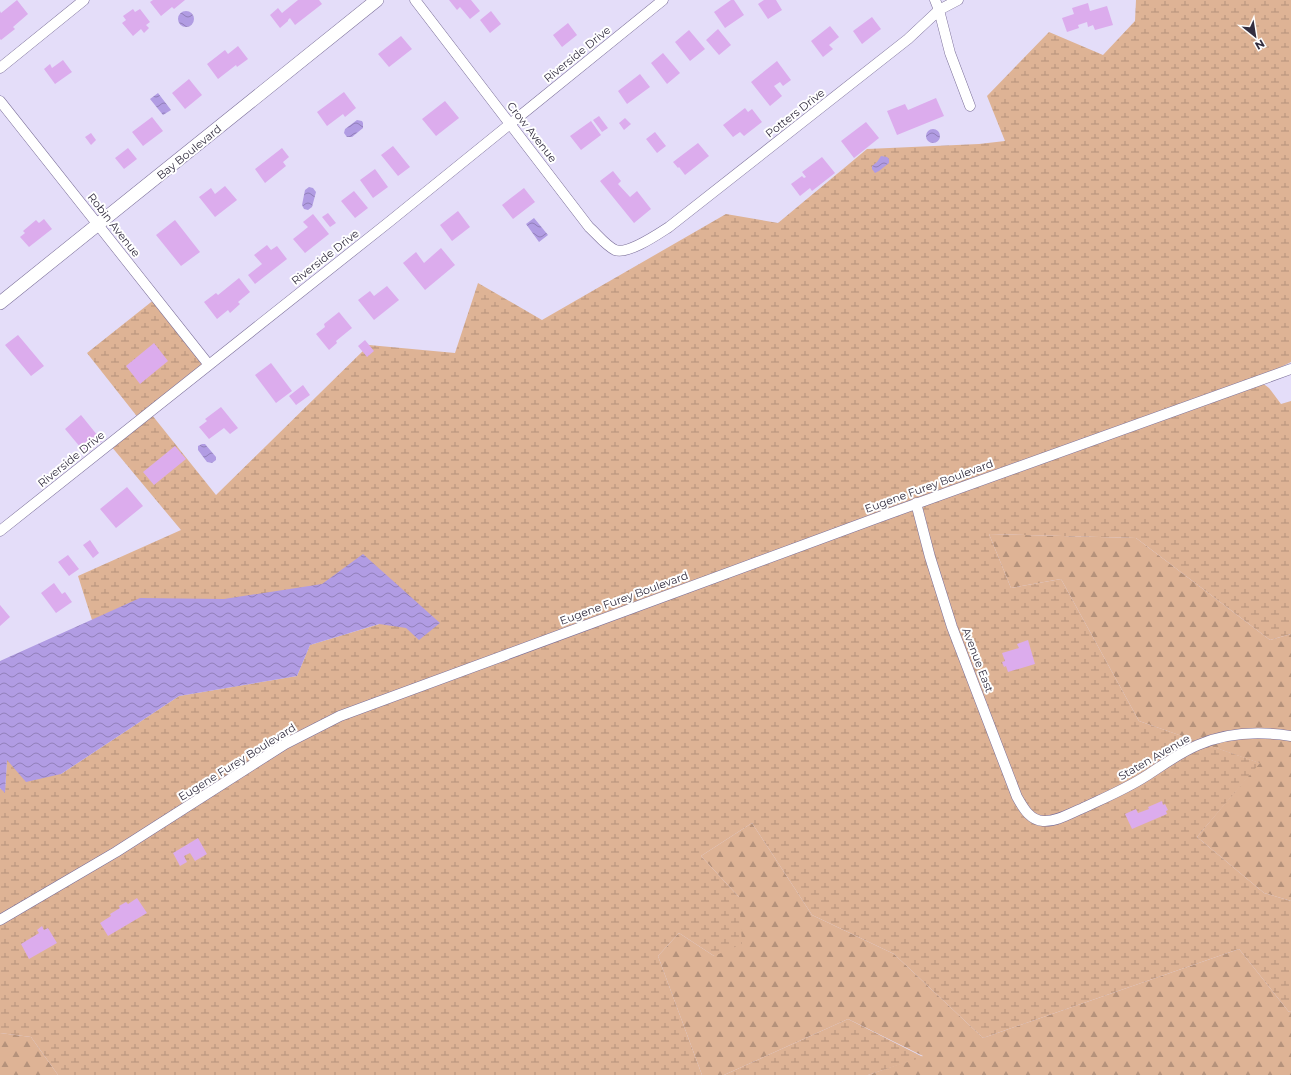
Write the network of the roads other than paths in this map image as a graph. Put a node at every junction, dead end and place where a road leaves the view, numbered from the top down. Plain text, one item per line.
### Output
1 (84, 0) edge
2 (377, 0) edge
3 (415, 0) edge
4 (663, 0) edge
5 (935, 0) edge
6 (958, 0) edge
7 (939, 10) junction
8 (0, 68) edge
9 (0, 101) edge
10 (970, 106) dead end
11 (510, 124) junction
12 (98, 225) junction
13 (645, 242) joint
14 (0, 303) edge
15 (209, 365) junction
16 (1291, 369) edge
17 (916, 503) junction
18 (0, 531) edge
19 (1291, 736) edge
20 (1034, 818) joint
21 (0, 920) edge

1 - 8 street
2 - 12 street, Bay Boulevard
3 - 11 street, Crow Avenue
4 - 11 street, Riverside Drive
5 - 7 street
6 - 7 street, Potters Drive
7 - 10 street
7 - 13 street, Potters Drive
9 - 12 street, Robin Avenue
11 - 13 street, Crow Avenue
11 - 15 street, Riverside Drive
12 - 14 street, Bay Boulevard
12 - 15 street, Robin Avenue
15 - 18 street, Riverside Drive
16 - 17 street, Eugene Furey Boulevard
17 - 20 street, Avenue East
17 - 21 street, Eugene Furey Boulevard
19 - 20 street, Staten Avenue

